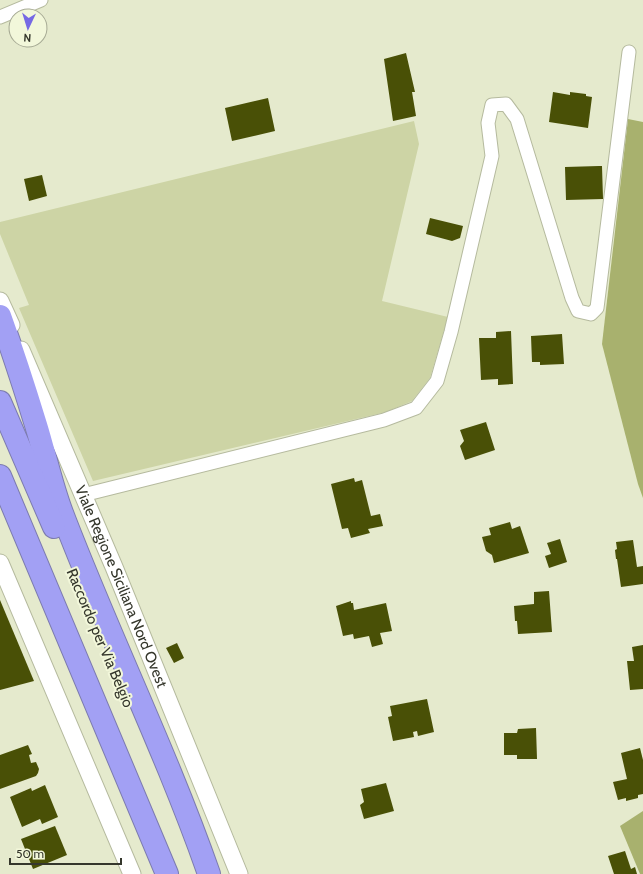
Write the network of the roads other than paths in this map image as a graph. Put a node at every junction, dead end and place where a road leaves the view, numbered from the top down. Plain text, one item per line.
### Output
1 (41, 0) edge
2 (0, 17) edge
3 (629, 52) dead end
4 (0, 301) edge
5 (0, 316) edge
6 (0, 402) edge
7 (0, 476) edge
8 (83, 495) junction
9 (0, 563) edge
10 (132, 874) edge
11 (167, 874) edge
12 (201, 874) edge
13 (209, 874) edge
14 (239, 874) edge

1 - 2 street
3 - 8 street
4 - 8 street, Viale Regione Siciliana Nord Ovest
5 - 13 highway
6 - 12 highway, Raccordo per Via Belgio
7 - 11 highway, Raccordo per Via Belgio
8 - 14 street, Viale Regione Siciliana Nord Ovest
9 - 10 street

